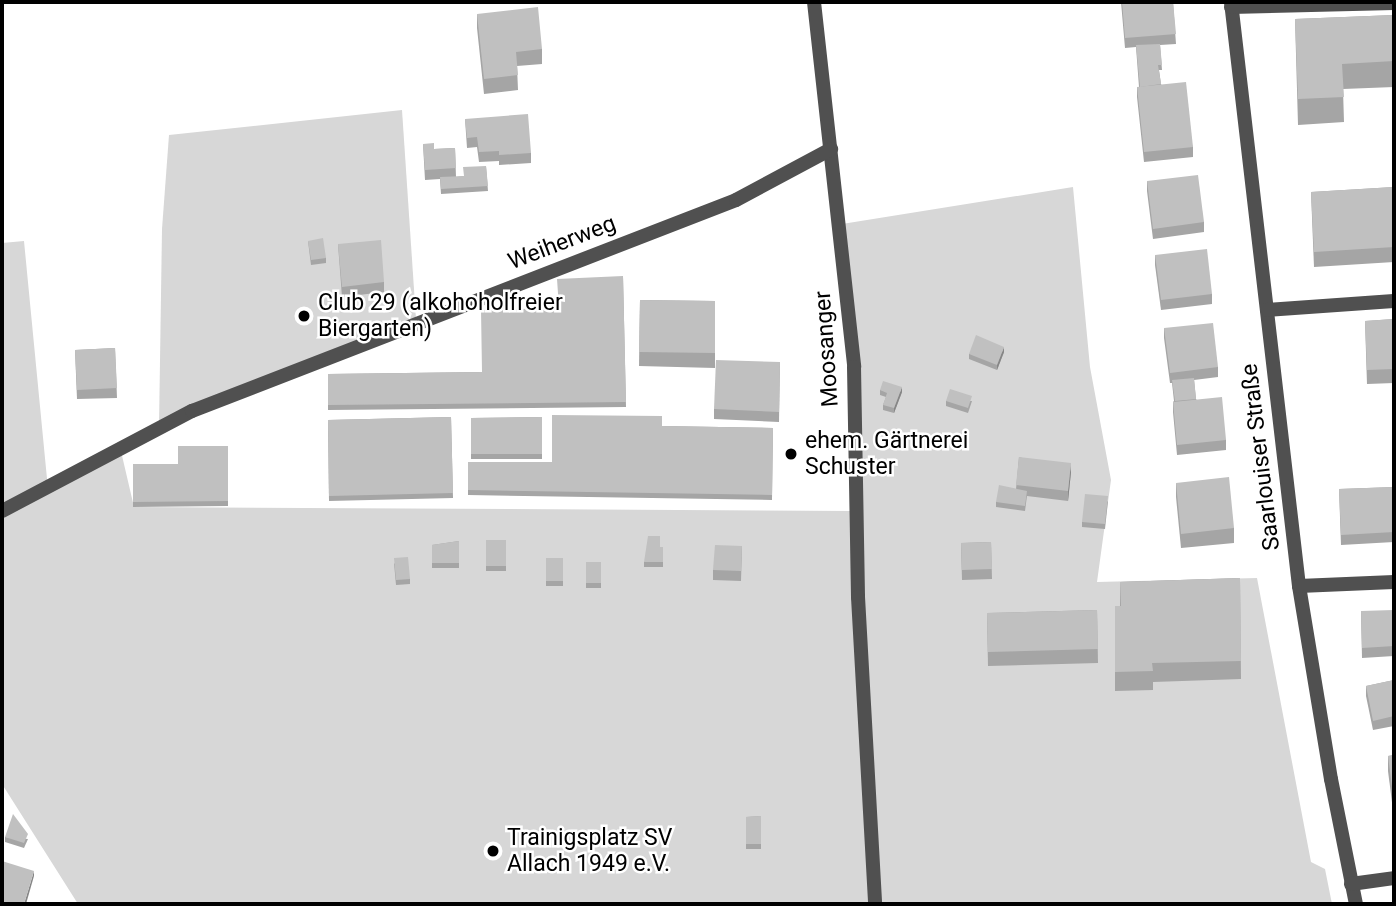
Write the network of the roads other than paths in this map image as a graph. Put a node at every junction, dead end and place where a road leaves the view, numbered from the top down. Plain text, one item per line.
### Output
1 (814, 2) edge
2 (1394, 3) edge
3 (1231, 4) edge
4 (831, 149) junction
5 (1394, 301) edge
6 (1267, 310) junction
7 (2, 511) edge
8 (1394, 582) edge
9 (1299, 586) junction
10 (1394, 878) edge
11 (1351, 884) junction
12 (875, 904) edge
13 (1356, 904) edge

1 - 4 street, Moosanger
2 - 3 street
3 - 6 street, Saarlouiser Straße
4 - 7 street, Weiherweg
4 - 12 street, Moosanger
5 - 6 street
6 - 9 street, Saarlouiser Straße
8 - 9 street
9 - 11 street, Saarlouiser Straße
10 - 11 street
11 - 13 street, Saarlouiser Straße

